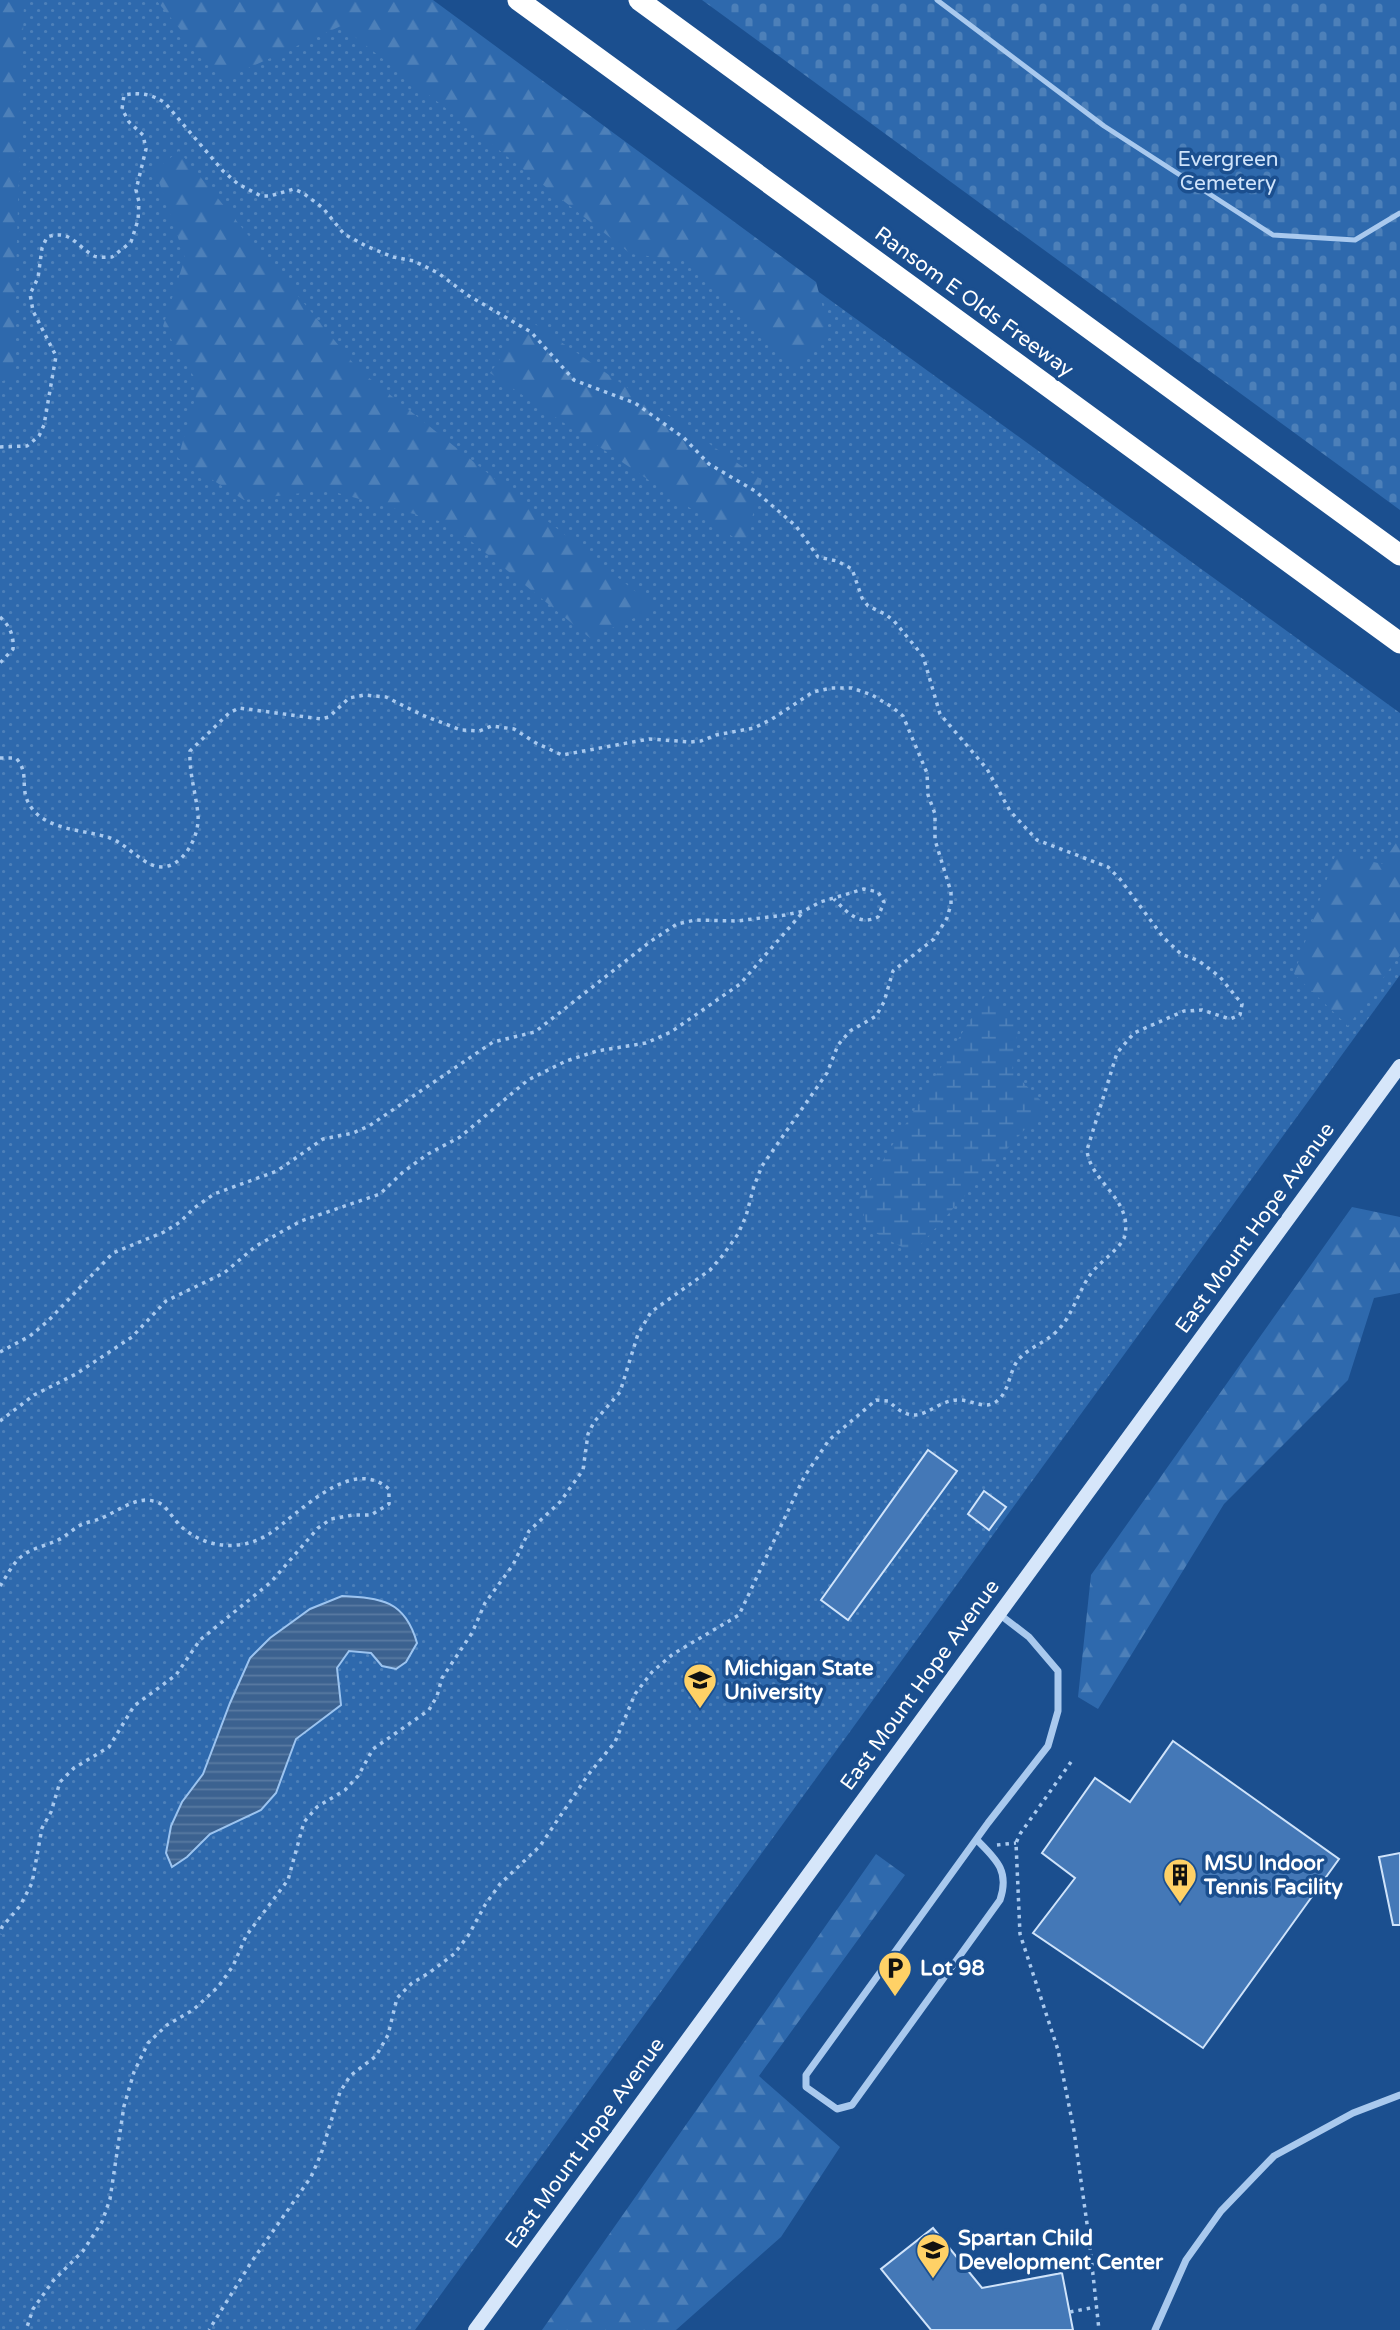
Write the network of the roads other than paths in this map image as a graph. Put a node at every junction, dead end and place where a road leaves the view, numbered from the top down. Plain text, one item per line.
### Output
1 (518, 0) edge
2 (639, 0) edge
3 (937, 0) edge
4 (1400, 213) edge
5 (1400, 555) edge
6 (1400, 643) edge
7 (1400, 1066) edge
8 (999, 1614) junction
9 (976, 1840) junction
10 (1400, 2095) edge
11 (475, 2330) edge
12 (1156, 2330) edge

1 - 6 highway, Ransom E Olds Freeway
2 - 5 highway
3 - 4 lane
7 - 8 street, East Mount Hope Avenue
8 - 9 street
8 - 11 street, East Mount Hope Avenue
9 - 9 street
10 - 12 street

